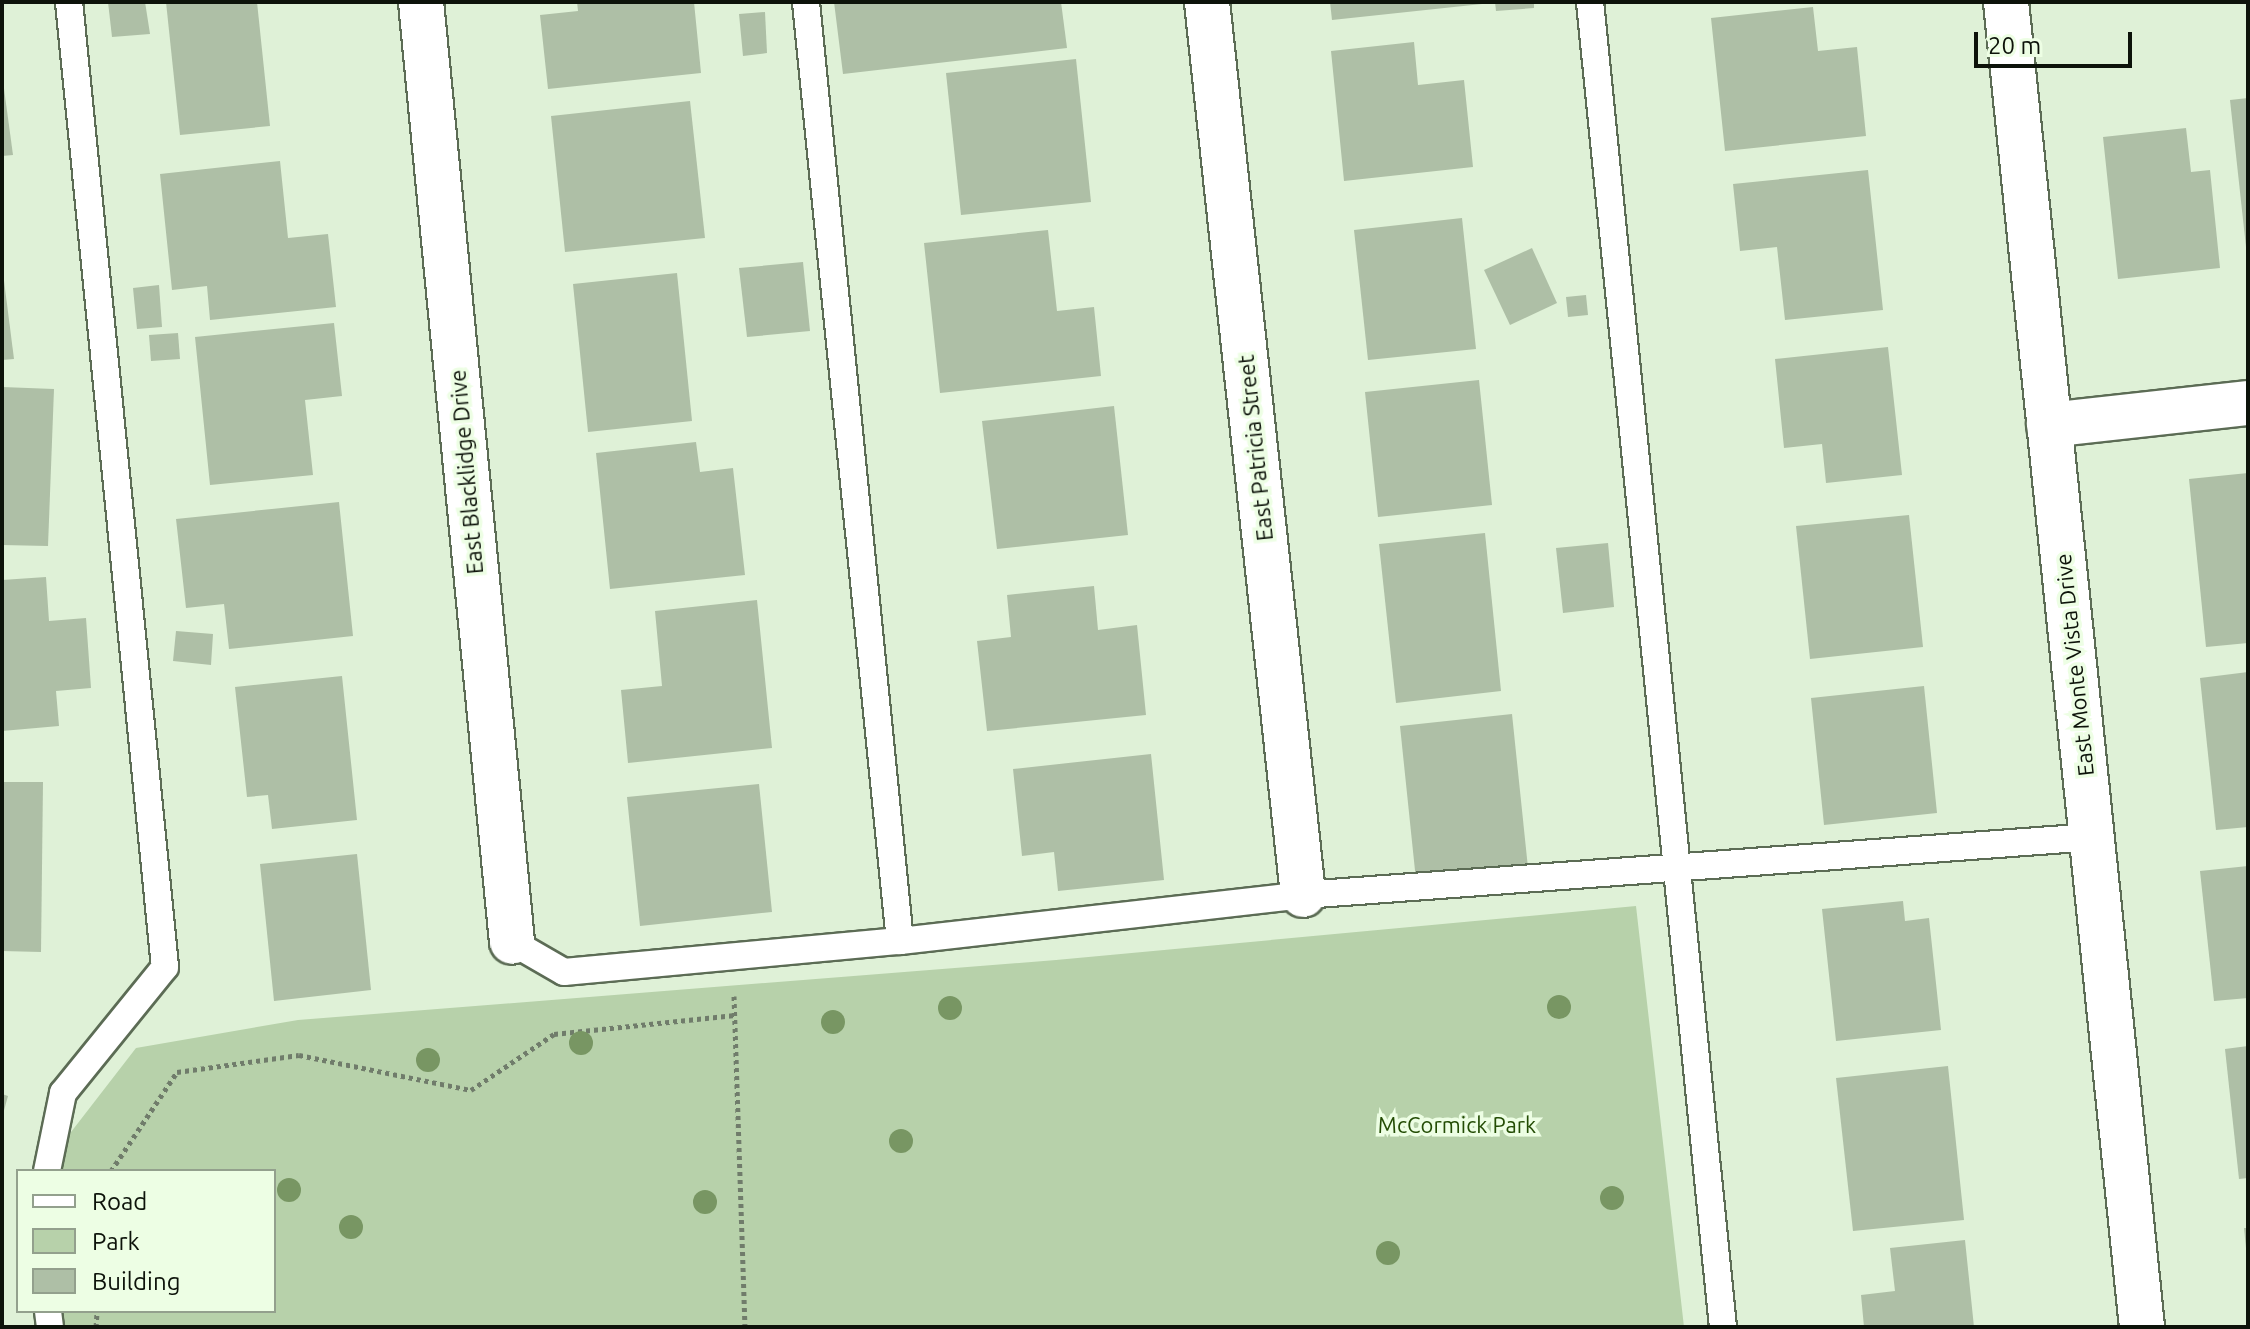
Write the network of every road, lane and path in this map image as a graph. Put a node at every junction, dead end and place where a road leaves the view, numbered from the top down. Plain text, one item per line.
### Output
1 (69, 2) edge
2 (421, 2) edge
3 (806, 2) edge
4 (1207, 2) edge
5 (1590, 2) edge
6 (2006, 2) edge
7 (2248, 403) edge
8 (2049, 425) junction
9 (2092, 837) junction
10 (1677, 869) junction
11 (1303, 895) junction
12 (900, 941) junction
13 (512, 942) joint
14 (733, 957) junction
15 (735, 1015) junction
16 (47, 1169) edge
17 (112, 1169) edge
18 (745, 1327) edge
19 (1723, 1327) edge
20 (2142, 1327) edge

1 - 16 lane
2 - 13 street, East Blacklidge Drive
3 - 12 lane
4 - 11 street, East Patricia Street
5 - 10 lane
6 - 8 street, East Monte Vista Drive
7 - 8 street
8 - 9 street, East Monte Vista Drive
9 - 10 lane
9 - 20 street, East Monte Vista Drive
10 - 11 lane
10 - 19 lane
11 - 12 lane
12 - 14 lane
13 - 14 lane
14 - 15 path
15 - 17 path
15 - 18 path

